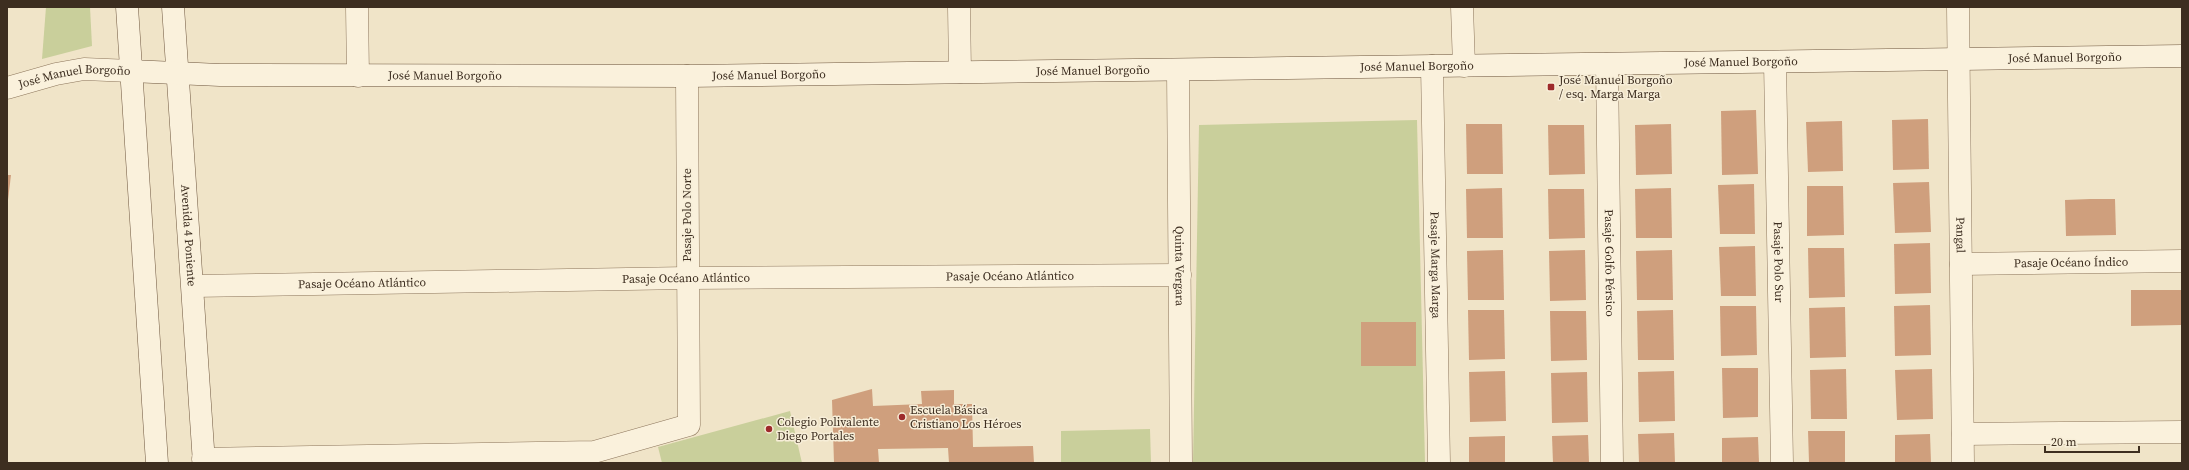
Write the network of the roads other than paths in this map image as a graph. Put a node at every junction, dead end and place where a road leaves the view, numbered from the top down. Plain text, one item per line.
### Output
1 (127, 7) edge
2 (173, 7) edge
3 (357, 7) edge
4 (959, 7) edge
5 (1462, 7) edge
6 (1958, 7) edge
7 (2182, 56) edge
8 (1958, 59) junction
9 (1775, 62) junction
10 (1606, 64) junction
11 (1432, 66) junction
12 (1464, 66) junction
13 (1178, 70) junction
14 (131, 71) junction
15 (960, 72) junction
16 (177, 74) junction
17 (358, 76) junction
18 (687, 76) junction
19 (7, 88) edge
20 (2182, 261) edge
21 (1961, 264) junction
22 (1180, 275) junction
23 (687, 278) junction
24 (193, 286) junction
25 (2182, 432) edge
26 (1963, 434) junction
27 (203, 461) edge
28 (157, 463) edge
29 (1181, 463) edge
30 (1438, 463) edge
31 (1612, 463) edge
32 (1782, 463) edge
33 (1963, 463) edge

1 - 14 street
2 - 16 street, Avenida 4 Poniente
3 - 17 street
4 - 15 street
5 - 12 street
6 - 8 street, Pangal
7 - 8 street, José Manuel Borgoño
8 - 9 street, José Manuel Borgoño
8 - 21 street, Pangal
9 - 10 street, José Manuel Borgoño
9 - 32 street, Pasaje Polo Sur
10 - 12 street, José Manuel Borgoño
10 - 31 street, Pasaje Golfo Pérsico
11 - 12 street, José Manuel Borgoño
11 - 13 street, José Manuel Borgoño
11 - 30 street, Pasaje Marga Marga
13 - 15 street, José Manuel Borgoño
13 - 22 street, Quinta Vergara
14 - 16 street, José Manuel Borgoño
14 - 19 street, José Manuel Borgoño
14 - 28 street
15 - 18 street, José Manuel Borgoño
16 - 17 street, José Manuel Borgoño
16 - 24 street, Avenida 4 Poniente
17 - 18 street, José Manuel Borgoño
18 - 23 street, Pasaje Polo Norte
20 - 21 street, Pasaje Océano Índico
21 - 26 street, Pangal
22 - 23 street, Pasaje Océano Atlántico
22 - 29 street, Quinta Vergara
23 - 24 street, Pasaje Océano Atlántico
23 - 27 street, Pasaje Polo Norte
24 - 27 street, Avenida 4 Poniente
25 - 26 street
26 - 33 street, Pangal

